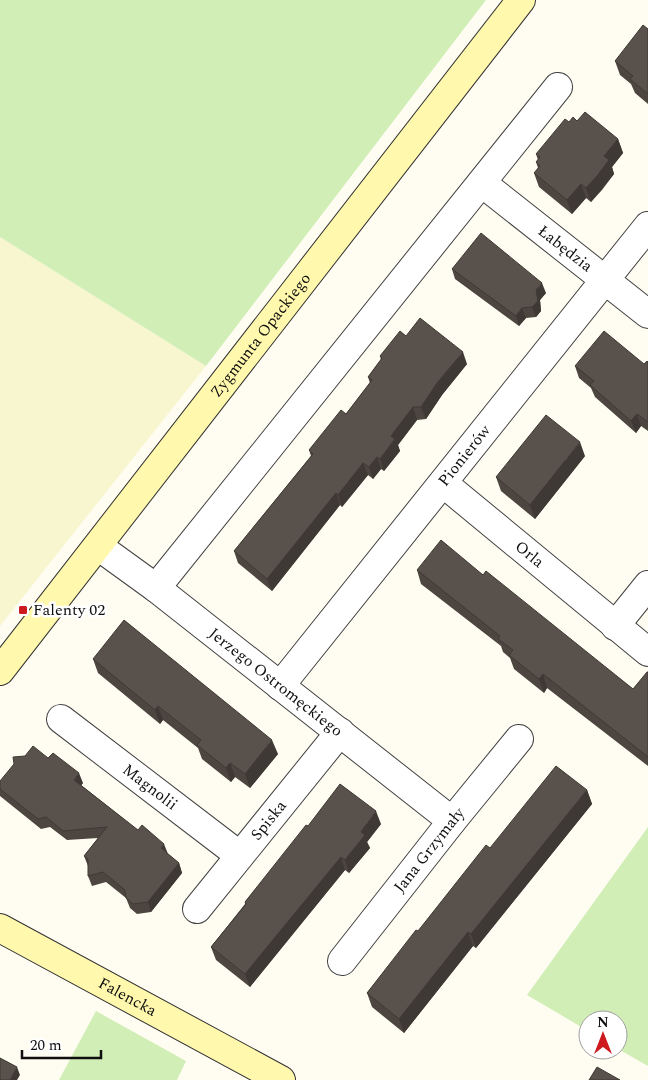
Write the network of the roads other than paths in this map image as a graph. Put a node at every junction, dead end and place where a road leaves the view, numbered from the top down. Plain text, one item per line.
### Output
1 (521, 0) edge
2 (558, 87) dead end
3 (482, 182) junction
4 (648, 226) edge
5 (605, 280) junction
6 (648, 314) edge
7 (443, 483) junction
8 (98, 546) junction
9 (648, 585) edge
10 (156, 588) junction
11 (615, 626) junction
12 (648, 652) edge
13 (0, 671) edge
14 (280, 686) junction
15 (61, 719) dead end
16 (340, 732) junction
17 (519, 739) dead end
18 (452, 821) junction
19 (239, 856) junction
20 (197, 909) dead end
21 (0, 928) edge
22 (342, 961) dead end
23 (281, 1080) edge

1 - 8 street, Zygmunta Opackiego
2 - 3 street
3 - 5 street, Łabędzia
3 - 10 street
4 - 5 street, Pionierów
5 - 6 street, Łabędzia
5 - 7 street, Pionierów
7 - 11 street, Orla
7 - 14 street, Pionierów
8 - 10 street, Jerzego Ostromęckiego
8 - 13 street, Zygmunta Opackiego
9 - 11 street
10 - 14 street, Jerzego Ostromęckiego
11 - 12 street, Orla
14 - 16 street, Jerzego Ostromęckiego
15 - 19 street, Magnolii
16 - 18 street, Jerzego Ostromęckiego
16 - 19 street, Spiska
17 - 18 street, Jana Grzymały
18 - 22 street, Jana Grzymały
19 - 20 street, Spiska
21 - 23 street, Falencka

